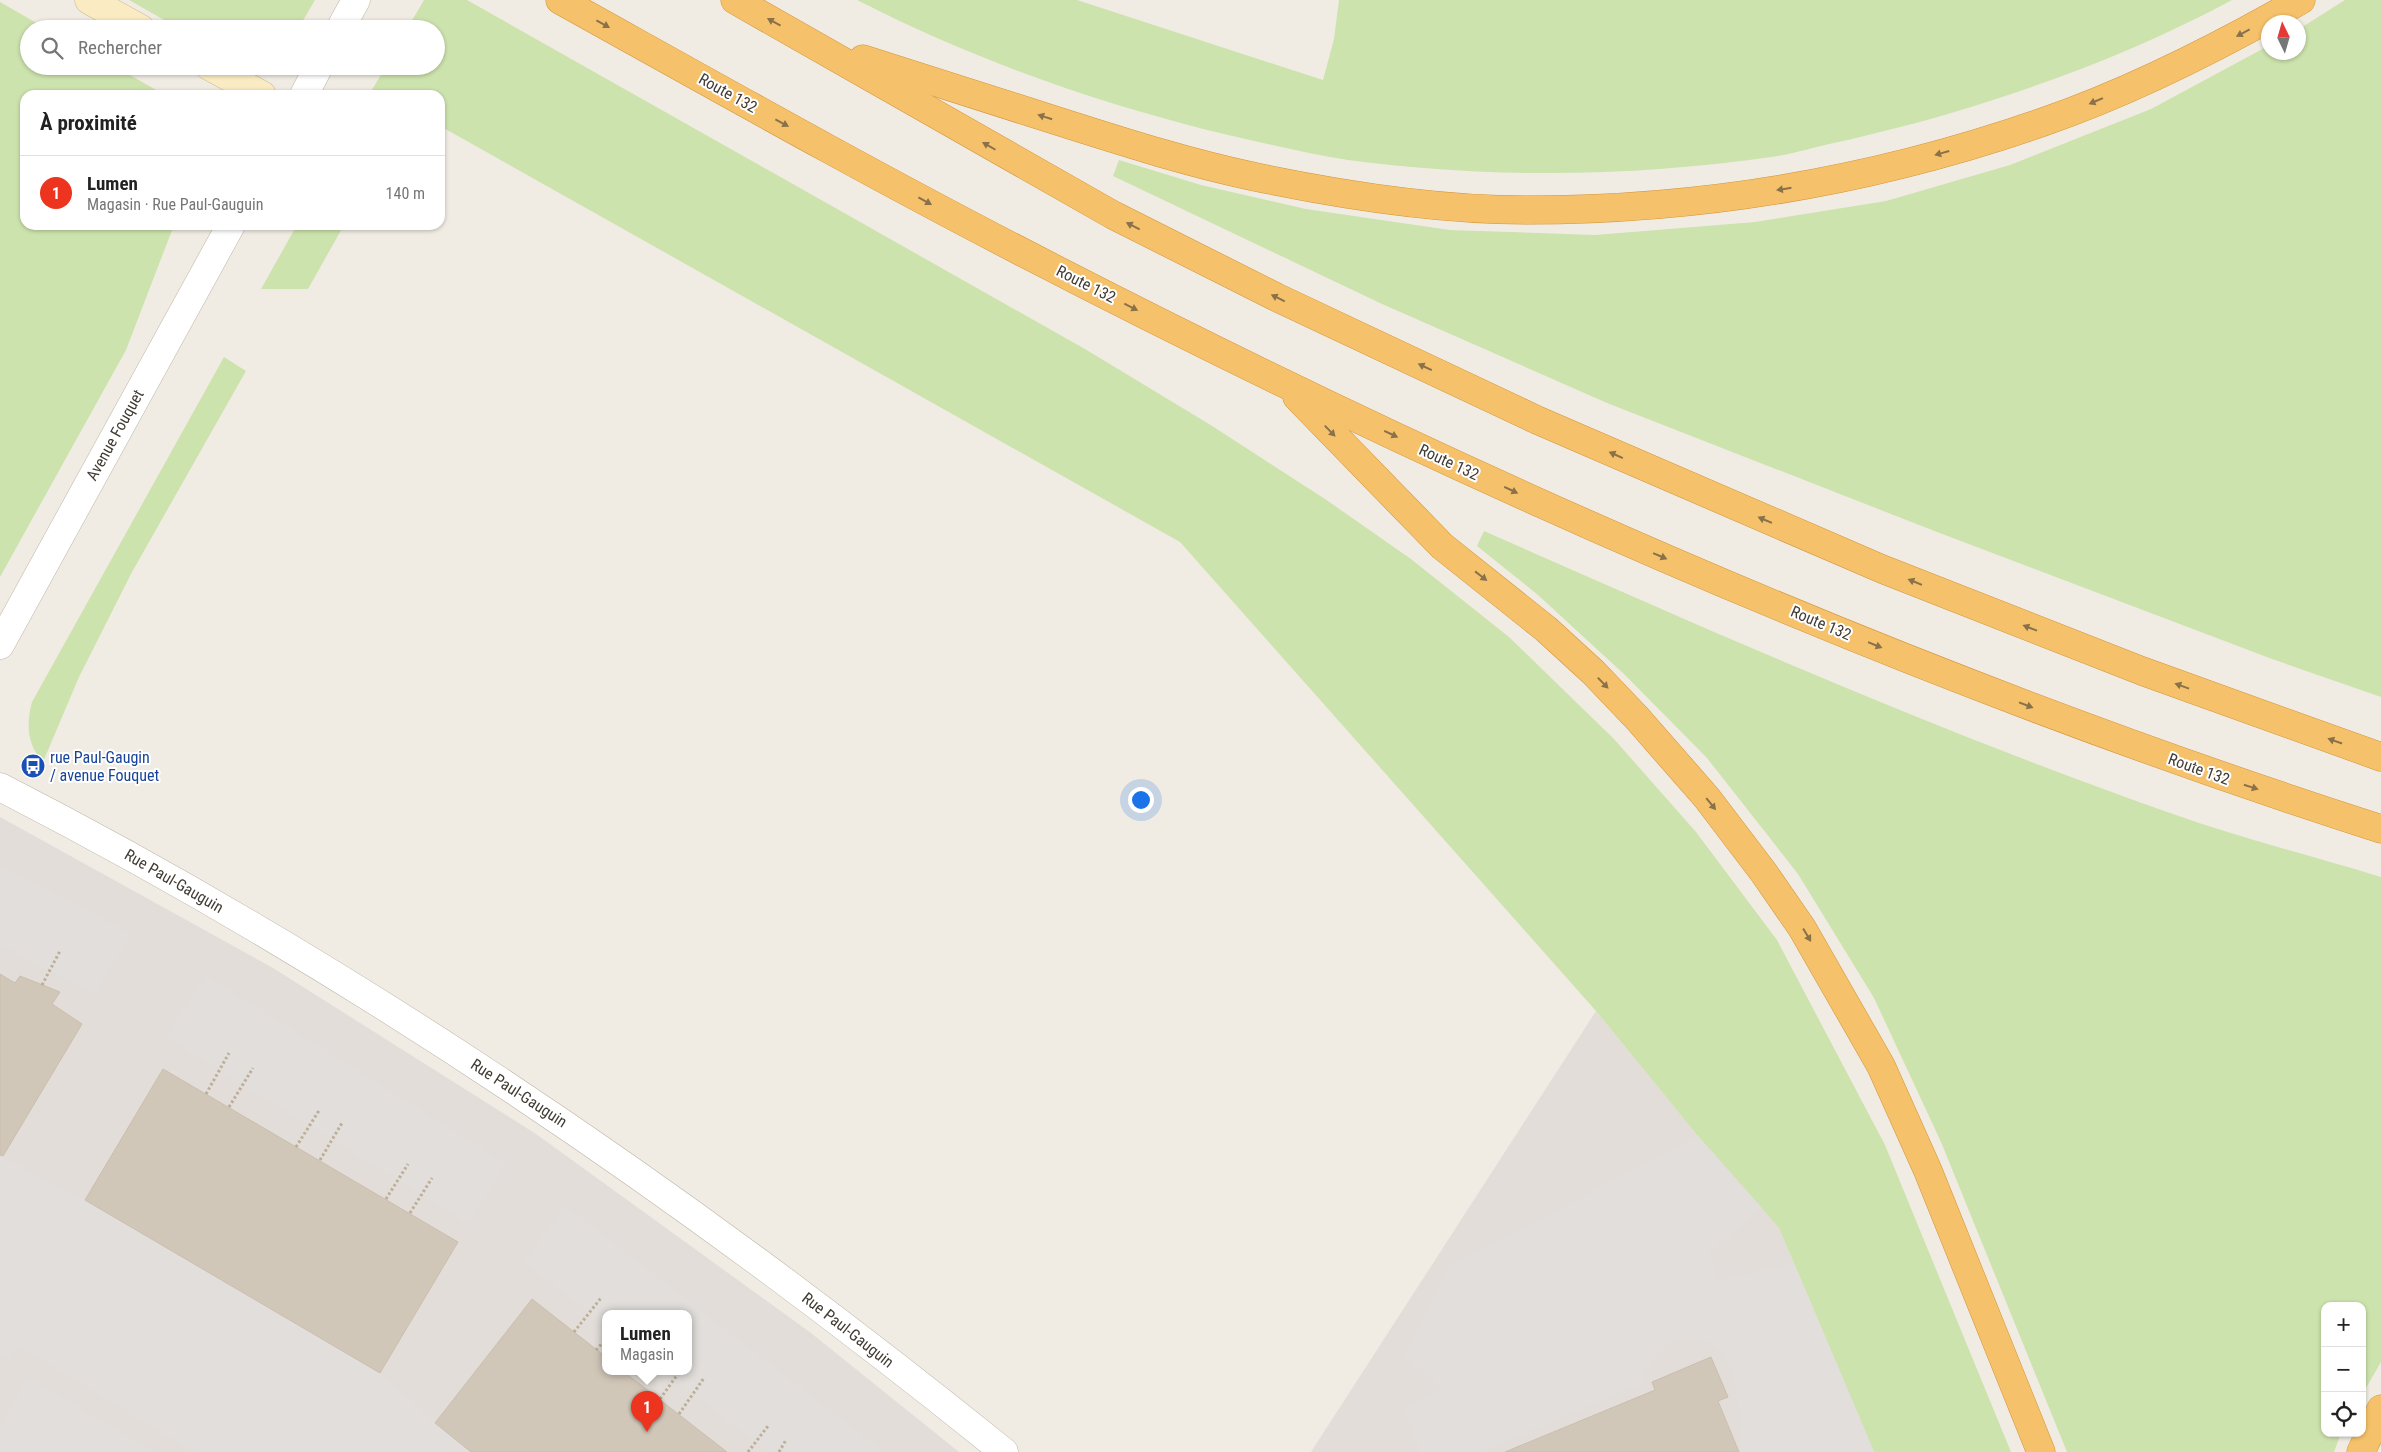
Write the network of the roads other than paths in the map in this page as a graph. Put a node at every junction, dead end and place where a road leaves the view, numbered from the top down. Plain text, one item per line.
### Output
1 (89, 0) edge
2 (356, 0) edge
3 (560, 0) edge
4 (735, 0) edge
5 (2301, 0) edge
6 (125, 20) edge
7 (345, 20) edge
8 (814, 44) junction
9 (225, 75) edge
10 (314, 75) edge
11 (253, 90) edge
12 (307, 90) edge
13 (228, 230) edge
14 (1284, 383) junction
15 (0, 645) edge
16 (2381, 757) edge
17 (0, 787) edge
18 (2381, 829) edge
19 (2381, 1409) edge
20 (1004, 1452) edge
21 (2041, 1452) edge
22 (2360, 1452) edge

1 - 6 street
2 - 7 street
3 -> 14 highway, Route 132
8 -> 4 highway
5 -> 8 highway
16 -> 8 highway
9 - 11 street
10 - 12 street
13 - 15 street, Avenue Fouquet
14 -> 18 highway, Route 132
14 -> 21 highway
17 - 20 street, Rue Paul-Gauguin
19 - 22 highway

